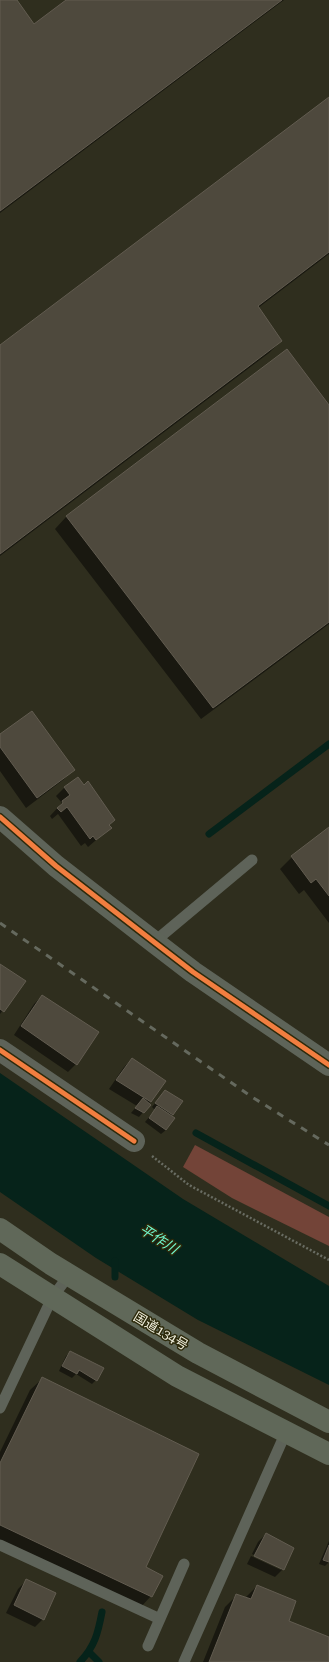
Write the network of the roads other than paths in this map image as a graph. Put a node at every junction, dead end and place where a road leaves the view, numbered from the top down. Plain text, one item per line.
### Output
1 (0, 817) edge
2 (252, 860) dead end
3 (154, 942) junction
4 (0, 1050) edge
5 (329, 1065) edge
6 (134, 1141) road end
7 (0, 1229) edge
8 (0, 1264) edge
9 (68, 1275) junction
10 (52, 1298) junction
11 (0, 1408) edge
12 (329, 1422) edge
13 (286, 1432) junction
14 (329, 1454) edge
15 (0, 1545) edge
16 (184, 1564) dead end
17 (160, 1619) junction
18 (148, 1646) dead end
19 (184, 1662) edge

1 - 3 street
2 - 3 lane
3 - 5 street
4 - 6 street
7 - 9 highway, 国道134号
8 - 10 highway
9 - 10 lane
9 - 12 highway, 国道134号
10 - 11 lane
10 - 13 highway
13 - 14 highway
13 - 19 lane
15 - 17 lane
16 - 17 lane
17 - 18 lane

